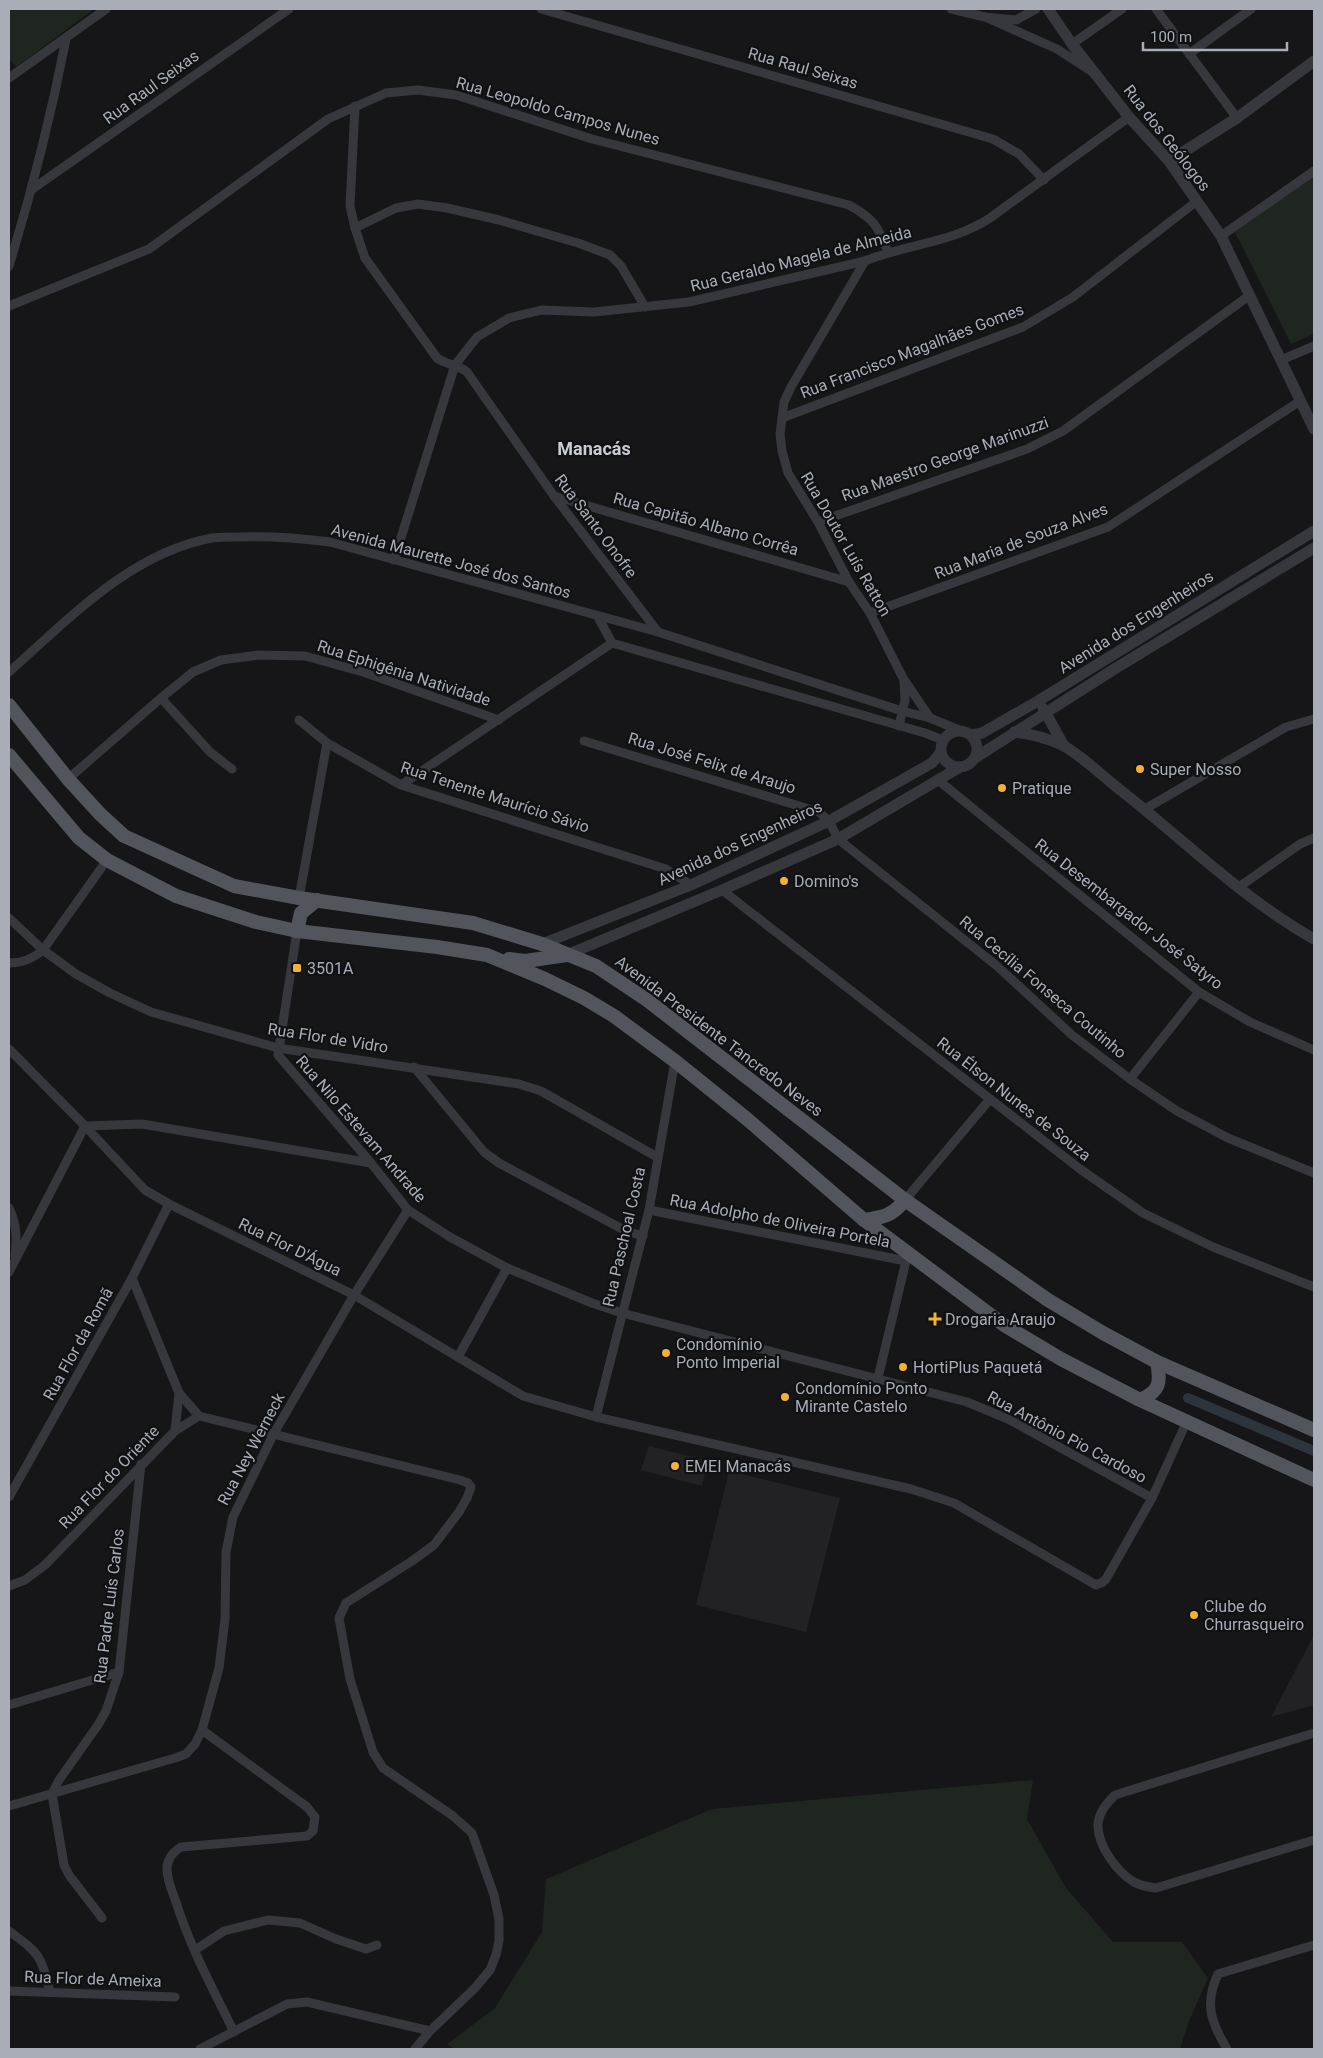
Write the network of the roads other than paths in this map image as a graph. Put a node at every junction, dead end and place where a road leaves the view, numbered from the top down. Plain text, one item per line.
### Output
1 (106, 9) edge
2 (289, 9) edge
3 (541, 9) edge
4 (951, 9) edge
5 (1036, 9) edge
6 (1048, 9) edge
7 (1122, 9) edge
8 (1156, 9) edge
9 (1251, 9) edge
10 (985, 17) junction
11 (66, 38) junction
12 (1072, 44) junction
13 (1189, 54) junction
14 (1314, 62) edge
15 (9, 78) edge
16 (1100, 78) junction
17 (355, 106) junction
18 (1129, 117) junction
19 (1237, 118) junction
20 (1169, 161) junction
21 (1314, 171) edge
22 (1044, 180) junction
23 (31, 190) junction
24 (1197, 201) junction
25 (355, 228) junction
26 (1221, 236) junction
27 (888, 252) junction
28 (865, 261) junction
29 (9, 266) edge
30 (1250, 295) junction
31 (9, 306) edge
32 (645, 307) junction
33 (1314, 346) edge
34 (1281, 360) junction
35 (455, 366) junction
36 (1300, 401) junction
37 (782, 418) junction
38 (1314, 429) edge
39 (554, 496) junction
40 (818, 522) junction
41 (1314, 530) edge
42 (1291, 545) junction
43 (1314, 548) edge
44 (1299, 557) junction
45 (394, 560) junction
46 (849, 582) junction
47 (870, 614) junction
48 (598, 617) junction
49 (658, 632) junction
50 (612, 643) junction
51 (9, 672) edge
52 (903, 678) junction
53 (160, 698) junction
54 (1038, 701) junction
55 (9, 705) edge
56 (902, 711) junction
57 (1046, 713) junction
58 (930, 718) junction
59 (1314, 719) edge
60 (299, 720) dead end
61 (499, 720) junction
62 (899, 726) junction
63 (959, 730) junction
64 (1014, 732) junction
65 (972, 735) junction
66 (584, 741) dead end
67 (328, 743) junction
68 (942, 746) junction
69 (1064, 746) junction
70 (9, 755) edge
71 (975, 758) junction
72 (960, 767) junction
73 (232, 769) dead end
74 (68, 778) junction
75 (938, 780) junction
76 (401, 785) junction
77 (1145, 809) junction
78 (829, 821) junction
79 (1314, 838) edge
80 (838, 839) junction
81 (107, 860) junction
82 (691, 886) junction
83 (1239, 887) junction
84 (722, 890) junction
85 (299, 898) junction
86 (317, 900) junction
87 (9, 918) edge
88 (297, 931) junction
89 (1314, 939) edge
90 (542, 944) junction
91 (43, 950) junction
92 (487, 954) junction
93 (569, 954) junction
94 (9, 963) edge
95 (1199, 992) junction
96 (278, 1048) junction
97 (9, 1049) edge
98 (1314, 1050) edge
99 (674, 1061) junction
100 (414, 1067) junction
101 (1130, 1079) junction
102 (990, 1099) junction
103 (85, 1126) junction
104 (657, 1157) junction
105 (371, 1163) junction
106 (1314, 1173) edge
107 (906, 1200) junction
108 (169, 1204) junction
109 (9, 1208) edge
110 (408, 1210) junction
111 (649, 1210) junction
112 (864, 1220) junction
113 (643, 1236) junction
114 (908, 1258) junction
115 (15, 1262) junction
116 (507, 1268) junction
117 (9, 1272) edge
118 (132, 1278) junction
119 (1314, 1287) edge
120 (354, 1295) junction
121 (622, 1313) junction
122 (458, 1357) junction
123 (1156, 1362) junction
124 (1180, 1373) junction
125 (878, 1378) junction
126 (179, 1394) junction
127 (1140, 1400) junction
128 (1167, 1412) junction
129 (199, 1416) junction
130 (596, 1417) junction
131 (1187, 1421) junction
132 (1314, 1430) edge
133 (175, 1431) junction
134 (273, 1435) junction
135 (141, 1464) junction
136 (19, 1478) junction
137 (9, 1480) edge
138 (1314, 1480) edge
139 (9, 1497) edge
140 (1152, 1498) junction
141 (9, 1586) edge
142 (119, 1672) junction
143 (9, 1705) edge
144 (202, 1730) junction
145 (1314, 1733) edge
146 (52, 1794) junction
147 (9, 1806) edge
148 (1314, 1840) edge
149 (102, 1918) dead end
150 (9, 1931) edge
151 (377, 1945) dead end
152 (1314, 1945) edge
153 (195, 1950) junction
154 (9, 1991) edge
155 (50, 1992) junction
156 (175, 1997) dead end
157 (430, 2031) junction
158 (234, 2032) junction
159 (200, 2049) edge
160 (415, 2049) edge
161 (1226, 2049) edge

1 - 11 street
2 - 23 street, Rua Raul Seixas
3 - 22 street, Rua Raul Seixas
4 - 10 street
5 - 10 street
6 - 12 street, Rua dos Geólogos
7 - 12 street
8 - 13 street
9 - 13 street
10 - 16 street
11 - 15 street
11 - 23 street
12 - 16 street, Rua dos Geólogos
13 - 19 street
14 - 19 street
16 - 18 street, Rua dos Geólogos
17 - 25 street, Rua Santo Onofre
17 - 27 street, Rua Leopoldo Campos Nunes
17 - 31 street, Rua Leopoldo Campos Nunes
18 - 20 street, Rua dos Geólogos
18 - 22 street, Rua Geraldo Magela de Almeida
19 - 20 street
20 - 24 street, Rua dos Geólogos
21 - 26 street
22 - 27 street, Rua Geraldo Magela de Almeida
23 - 29 street
24 - 26 street, Rua dos Geólogos
24 - 37 street, Rua Francisco Magalhães Gomes
25 - 32 street
25 - 35 street, Rua Santo Onofre
26 - 30 street, Rua dos Geólogos
27 - 28 street, Rua Geraldo Magela de Almeida
28 - 32 street, Rua Geraldo Magela de Almeida
28 - 37 street, Rua Doutor Luís Ratton
30 - 34 street, Rua dos Geólogos
30 - 40 street, Rua Maestro George Marinuzzi
32 - 35 street, Rua Geraldo Magela de Almeida
33 - 34 street
34 - 36 street, Rua dos Geólogos
35 - 39 street, Rua Santo Onofre
35 - 45 street, Rua Geraldo Magela de Almeida
36 - 38 street, Rua dos Geólogos
36 - 47 street, Rua Maria de Souza Alves
37 - 40 street, Rua Doutor Luís Ratton
39 - 46 street, Rua Capitão Albano Corrêa
39 - 49 street, Rua Santo Onofre
40 - 46 street, Rua Doutor Luís Ratton
41 - 42 street, Avenida dos Engenheiros
42 - 44 street
42 - 54 street, Avenida dos Engenheiros
43 - 44 street, Avenida dos Engenheiros
44 - 57 street, Avenida dos Engenheiros
45 - 48 street, Avenida Maurette José dos Santos
45 - 51 street, Avenida Maurette José dos Santos
46 - 47 street, Rua Doutor Luís Ratton
47 - 52 street, Rua Doutor Luís Ratton
48 - 49 street, Avenida Maurette José dos Santos
48 - 50 street
49 - 56 street, Avenida Maurette José dos Santos
50 - 61 street
50 - 62 street
52 - 56 street, Rua Doutor Luís Ratton
52 - 58 street, Rua Doutor Luís Ratton
53 - 61 street, Rua Ephigênia Natividade
53 - 73 street
53 - 74 street, Rua Ephigênia Natividade
54 - 57 street
54 - 65 street, Avenida dos Engenheiros
55 - 74 main road, Avenida Presidente Tancredo Neves
56 - 58 street, Avenida Maurette José dos Santos
56 - 62 street, Rua Doutor Luís Ratton
57 - 64 street, Avenida dos Engenheiros
57 - 69 street
58 - 63 street, Avenida Maurette José dos Santos
59 - 77 street
60 - 67 street, Rua Tenente Maurício Sávio
61 - 76 street
62 - 68 street
63 - 65 street
63 - 68 street
64 - 69 street
64 - 71 street, Avenida dos Engenheiros
65 - 71 street
66 - 78 street, Rua José Felix de Araujo
67 - 76 street, Rua Tenente Maurício Sávio
67 - 85 street
68 - 72 street
68 - 78 street, Avenida dos Engenheiros
69 - 77 street
70 - 81 main road
71 - 72 street
72 - 75 street, Avenida dos Engenheiros
74 - 85 main road, Avenida Presidente Tancredo Neves
75 - 80 street, Avenida dos Engenheiros
75 - 95 street, Rua Desembargador José Satyro
76 - 82 street, Rua Tenente Maurício Sávio
77 - 83 street
78 - 80 street, Rua Cecília Fonseca Coutinho
78 - 82 street, Avenida dos Engenheiros
79 - 83 street
80 - 84 street, Avenida dos Engenheiros
80 - 101 street, Rua Cecília Fonseca Coutinho
81 - 88 main road
81 - 91 street
82 - 90 street, Avenida dos Engenheiros
83 - 89 street
84 - 93 street, Avenida dos Engenheiros
84 - 102 street, Rua Élson Nunes de Souza
85 - 86 main road, Avenida Presidente Tancredo Neves
86 - 88 main road
86 - 90 main road, Avenida Presidente Tancredo Neves
87 - 91 street, Rua Flor de Vidro
88 - 92 main road
88 - 96 street
90 - 93 main road, Avenida Presidente Tancredo Neves
91 - 94 street
91 - 96 street, Rua Flor de Vidro
92 - 93 main road
92 - 99 main road
93 - 107 main road, Avenida Presidente Tancredo Neves
95 - 98 street, Rua Desembargador José Satyro
95 - 101 street
96 - 100 street, Rua Flor de Vidro
96 - 105 street, Rua Nilo Estevam Andrade
97 - 103 street, Rua Flor D'Água
99 - 104 street, Rua Paschoal Costa
99 - 112 main road
100 - 104 street, Rua Flor de Vidro
100 - 113 street
101 - 106 street, Rua Cecília Fonseca Coutinho
102 - 107 street
102 - 119 street, Rua Élson Nunes de Souza
103 - 105 street
103 - 108 street, Rua Flor D'Água
103 - 115 street
104 - 111 street, Rua Paschoal Costa
105 - 110 street, Rua Nilo Estevam Andrade
107 - 112 main road
107 - 123 main road, Avenida Presidente Tancredo Neves
108 - 118 street, Rua Flor da Romã
108 - 120 street, Rua Flor D'Água
109 - 115 street
110 - 116 street, Rua Nilo Estevam Andrade
110 - 120 street, Rua Ney Werneck
111 - 113 street, Rua Paschoal Costa
111 - 114 street, Rua Adolpho de Oliveira Portela
112 - 114 main road
113 - 121 street, Rua Paschoal Costa
114 - 125 street
114 - 127 main road
115 - 117 street
116 - 121 street, Rua Antônio Pio Cardoso
116 - 122 street
118 - 126 street, Rua Flor do Oriente
118 - 136 street, Rua Flor da Romã
120 - 122 street, Rua Flor D'Água
120 - 134 street, Rua Ney Werneck
121 - 125 street, Rua Antônio Pio Cardoso
121 - 130 street, Rua Paschoal Costa
122 - 130 street, Rua Flor D'Água
123 - 124 main road, Avenida Presidente Tancredo Neves
123 - 127 main road
124 - 128 main road
124 - 132 main road, Avenida Presidente Tancredo Neves
125 - 140 street, Rua Antônio Pio Cardoso
126 - 129 street
126 - 133 street, Rua Flor do Oriente
127 - 128 main road
128 - 131 main road
129 - 133 street
129 - 134 street
130 - 140 street, Rua Flor D'Água
131 - 138 main road
131 - 140 street
133 - 135 street, Rua Flor do Oriente
134 - 144 street, Rua Ney Werneck
134 - 157 street
135 - 141 street, Rua Flor do Oriente
135 - 142 street, Rua Padre Luís Carlos
136 - 137 street
136 - 139 street, Rua Flor da Romã
142 - 143 street
142 - 146 street, Rua Padre Luís Carlos
144 - 146 street, Rua Ney Werneck
144 - 153 street
145 - 148 street
146 - 147 street
146 - 149 street
150 - 155 street
151 - 153 street
152 - 161 street
153 - 158 street
154 - 155 street, Rua Flor de Ameixa
155 - 156 street, Rua Flor de Ameixa
157 - 158 street
157 - 160 street
158 - 159 street

